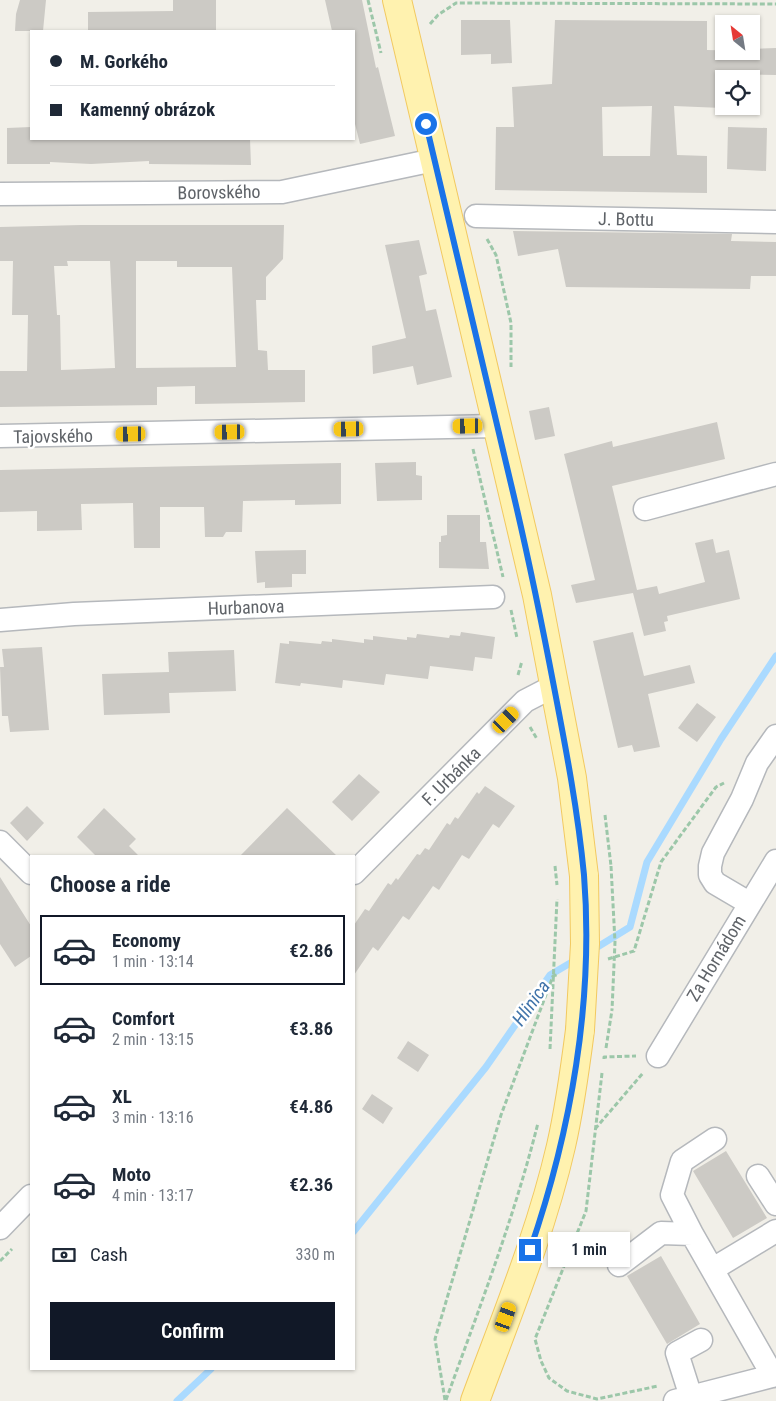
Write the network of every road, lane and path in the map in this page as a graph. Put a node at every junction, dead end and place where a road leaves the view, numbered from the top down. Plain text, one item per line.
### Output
1 (397, 0) edge
2 (776, 4) edge
3 (429, 28) dead end
4 (434, 160) junction
5 (0, 194) edge
6 (476, 216) joint
7 (776, 222) edge
8 (511, 375) dead end
9 (497, 426) junction
10 (0, 436) edge
11 (776, 474) edge
12 (645, 509) dead end
13 (493, 597) dead end
14 (0, 620) edge
15 (554, 686) junction
16 (776, 736) edge
17 (604, 808) dead end
18 (0, 842) edge
19 (776, 860) edge
20 (30, 872) edge
21 (355, 872) edge
22 (557, 896) dead end
23 (748, 903) junction
24 (650, 1052) junction
25 (604, 1057) junction
26 (549, 1058) dead end
27 (540, 1114) dead end
28 (595, 1130) junction
29 (715, 1139) dead end
30 (758, 1176) dead end
31 (30, 1197) edge
32 (776, 1204) edge
33 (0, 1228) edge
34 (776, 1231) edge
35 (692, 1234) junction
36 (619, 1265) dead end
37 (712, 1269) junction
38 (701, 1340) dead end
39 (775, 1375) edge
40 (683, 1399) edge
41 (445, 1401) edge
42 (476, 1401) edge
43 (598, 1401) edge

1 - 4 main road
2 - 3 path
4 - 5 street, Borovského
4 - 9 main road
6 - 7 street, J. Bottu
6 - 8 path
9 - 10 street, Tajovského
9 - 15 main road
11 - 12 street
13 - 14 street, Hurbanova
15 - 21 street, F. Urbánka
15 - 42 main road, bridge
16 - 23 street
17 - 25 path, bridge
18 - 20 street
19 - 23 street, Za Hornádom
22 - 26 path, bridge
23 - 24 street, Za Hornádom
24 - 25 path
24 - 28 path
25 - 28 path
27 - 41 path
28 - 43 path
29 - 35 street
30 - 32 street
31 - 33 street
34 - 37 street
35 - 36 street
35 - 37 street
37 - 39 street
38 - 40 street
39 - 40 street

